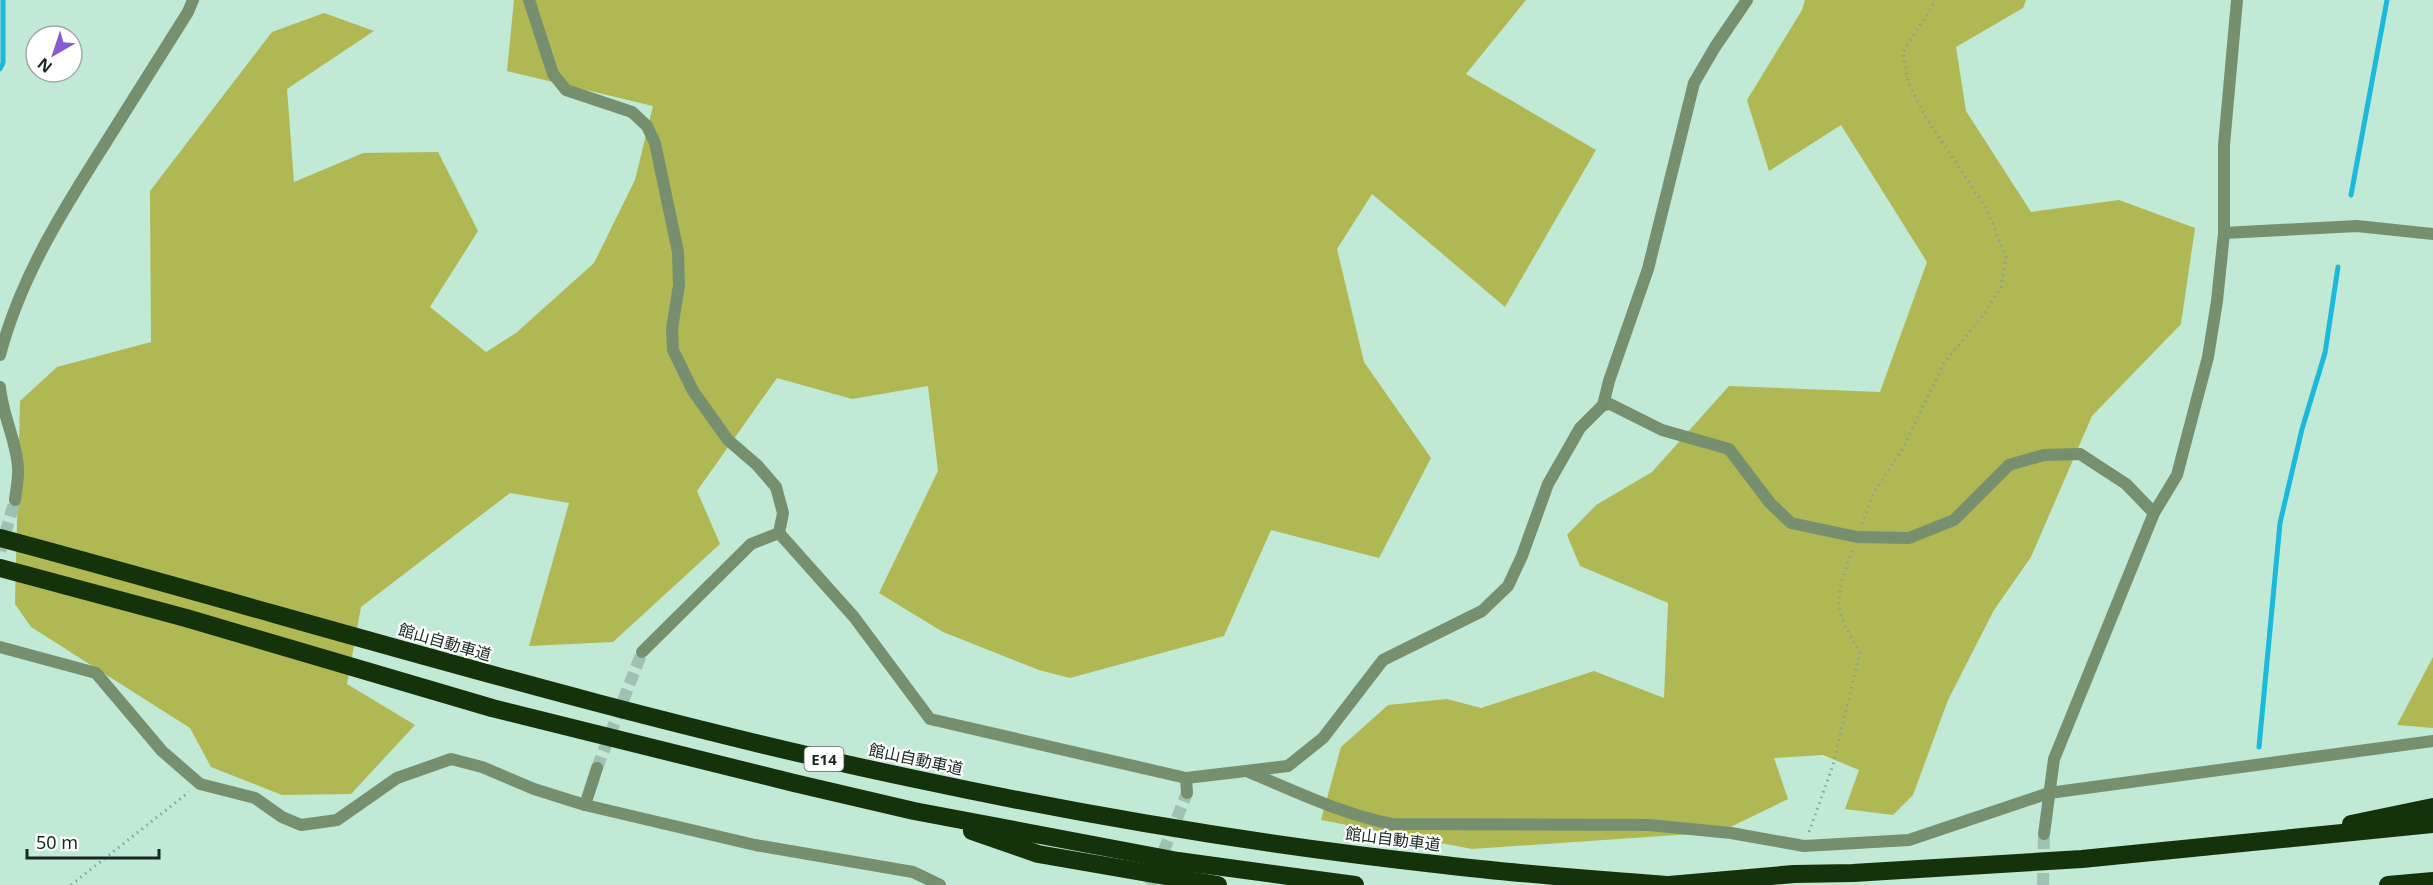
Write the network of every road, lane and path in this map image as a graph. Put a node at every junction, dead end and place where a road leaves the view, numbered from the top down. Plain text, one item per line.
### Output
1 (193, 0) edge
2 (529, 0) edge
3 (1747, 0) edge
4 (1936, 0) edge
5 (2237, 0) edge
6 (2224, 233) junction
7 (2433, 234) edge
8 (0, 355) edge
9 (0, 387) edge
10 (1603, 405) junction
11 (15, 500) tunnel mouth
12 (2154, 513) junction
13 (779, 533) junction
14 (1857, 537) junction
15 (0, 538) edge
16 (0, 568) edge
17 (0, 647) edge
18 (642, 652) tunnel mouth
19 (2433, 741) edge
20 (597, 768) tunnel mouth
21 (1248, 771) junction
22 (1186, 778) junction
23 (200, 784) junction
24 (1187, 793) tunnel mouth
25 (2049, 793) junction
26 (585, 805) junction
27 (2433, 807) edge
28 (914, 811) junction
29 (2433, 824) edge
30 (2044, 834) tunnel mouth
31 (2315, 837) junction
32 (1804, 846) junction
33 (2433, 881) edge
34 (71, 885) edge
35 (940, 885) edge
36 (1218, 885) edge
37 (1354, 885) edge
38 (1667, 885) edge
39 (2388, 885) edge

1 - 8 street
2 - 13 street
3 - 10 street
4 - 14 path
5 - 6 street
6 - 7 street
6 - 12 street
9 - 11 street
10 - 14 street
10 - 21 street
12 - 14 street
12 - 25 street
13 - 18 street
13 - 22 street
14 - 32 path
15 - 38 highway, 館山自動車道 / E14
16 - 28 highway, E14
17 - 23 street
19 - 25 street
20 - 26 street
21 - 22 street
21 - 32 street
22 - 24 street
23 - 26 street
23 - 34 path
25 - 30 street
25 - 32 street
26 - 35 street
27 - 31 highway
28 - 36 highway
28 - 37 highway, E14
29 - 31 highway
31 - 38 highway, 館山自動車道
33 - 39 highway

